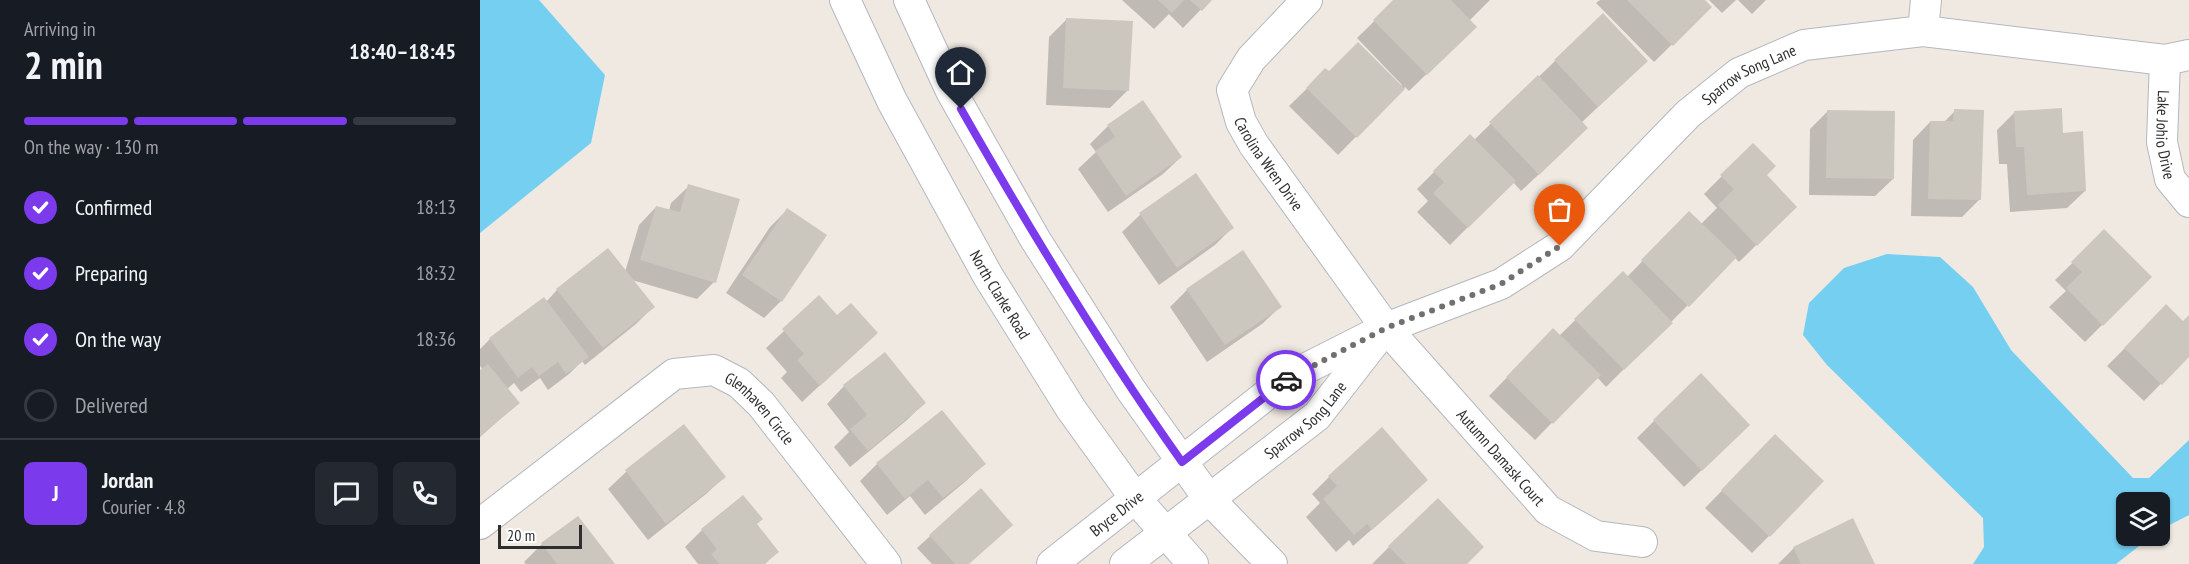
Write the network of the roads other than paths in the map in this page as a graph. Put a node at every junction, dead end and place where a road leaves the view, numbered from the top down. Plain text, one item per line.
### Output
1 (845, 0) edge
2 (909, 0) edge
3 (1307, 0) edge
4 (1926, 0) edge
5 (1923, 31) junction
6 (2177, 58) edge
7 (2189, 202) edge
8 (1386, 328) junction
9 (1289, 377) junction
10 (1317, 416) junction
11 (1182, 462) junction
12 (1135, 498) junction
13 (1208, 498) junction
14 (480, 524) edge
15 (1165, 533) junction
16 (1642, 542) dead end
17 (886, 564) edge
18 (1052, 564) edge
19 (1125, 564) edge
20 (1193, 564) edge
21 (1272, 564) edge

1 - 12 street, North Clarke Road
2 - 11 street
3 - 8 street, Carolina Wren Drive
4 - 5 street
5 - 6 street, Sparrow Song Lane
5 - 8 street, Sparrow Song Lane
6 - 7 street, Lake Johio Drive
8 - 9 street, Sparrow Song Lane
8 - 10 street, Sparrow Song Lane
8 - 16 street, Autumn Damask Court
9 - 10 street
9 - 11 street, Sparrow Song Lane
10 - 13 street, Sparrow Song Lane
11 - 12 street, Bryce Drive
11 - 13 street
12 - 15 street, North Clarke Road
12 - 18 street, Bryce Drive
13 - 15 street
13 - 21 street
14 - 17 street, Glenhaven Circle
15 - 19 street
15 - 20 street, North Clarke Road

